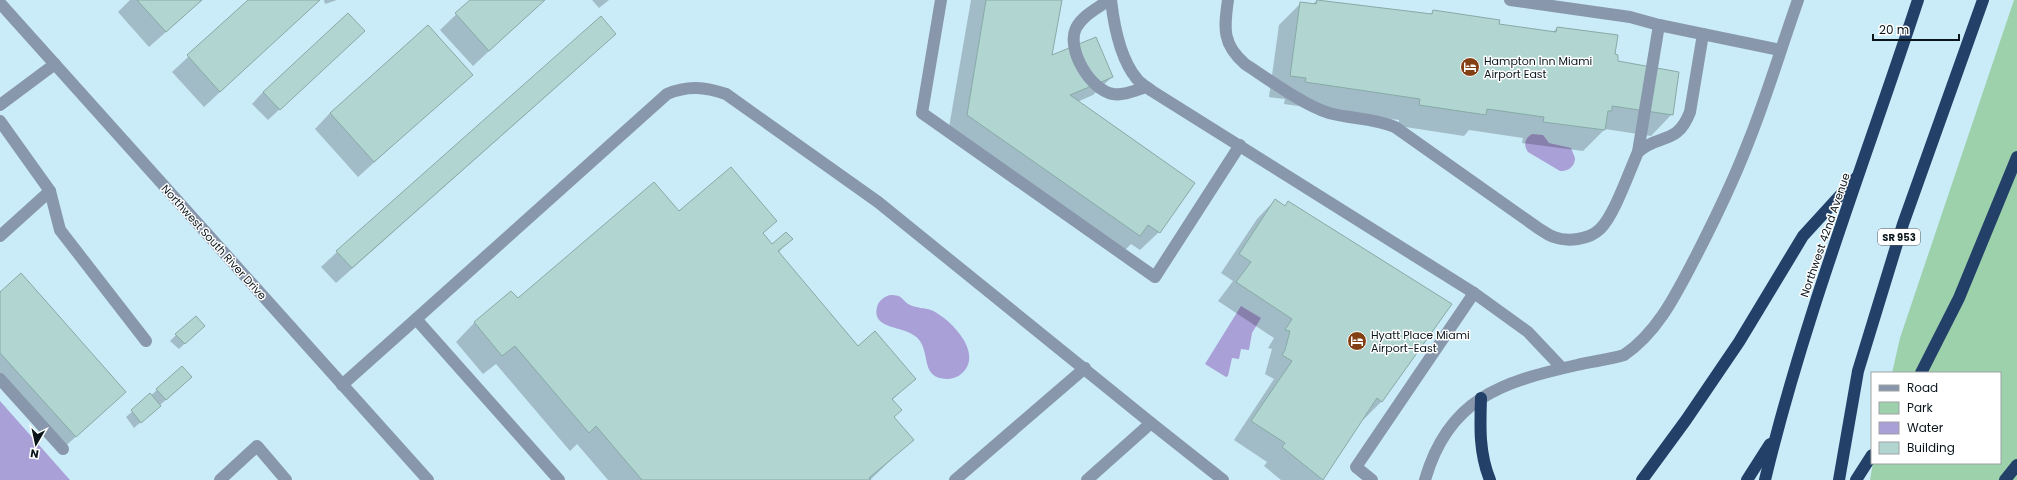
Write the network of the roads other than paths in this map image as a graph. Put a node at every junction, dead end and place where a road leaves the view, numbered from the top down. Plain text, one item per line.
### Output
1 (941, 0) edge
2 (1110, 0) edge
3 (1228, 0) edge
4 (1510, 0) edge
5 (1798, 0) edge
6 (1918, 0) edge
7 (1983, 0) edge
8 (0, 3) edge
9 (1659, 25) junction
10 (1703, 34) junction
11 (1780, 50) junction
12 (55, 64) junction
13 (1146, 87) junction
14 (0, 105) edge
15 (0, 121) edge
16 (1240, 146) junction
17 (1638, 152) junction
18 (2017, 158) edge
19 (1859, 174) junction
20 (50, 191) junction
21 (0, 236) edge
22 (1474, 294) junction
23 (416, 320) junction
24 (146, 341) dead end
25 (1084, 368) junction
26 (1562, 368) junction
27 (1921, 372) edge
28 (0, 379) edge
29 (342, 384) junction
30 (1481, 398) junction
31 (1151, 423) junction
32 (1775, 437) junction
33 (63, 448) dead end
34 (1871, 456) edge
35 (2017, 465) edge
36 (220, 480) edge
37 (286, 480) edge
38 (428, 480) edge
39 (560, 480) edge
40 (955, 480) edge
41 (1087, 480) edge
42 (1223, 480) edge
43 (1372, 480) edge
44 (1425, 480) edge
45 (1490, 480) edge
46 (1642, 480) edge
47 (1747, 480) edge
48 (1765, 480) edge
49 (1839, 480) edge
50 (1856, 480) edge
51 (2005, 480) edge

1 - 16 street
2 - 13 street
2 - 13 street
3 - 17 street
4 - 9 street
5 - 11 street
6 - 19 highway, Northwest 42nd Avenue
7 - 49 highway, SR 953
8 - 12 street, Northwest South River Drive
9 - 10 street
9 - 17 street
10 - 11 street
10 - 17 street
11 - 26 street
12 - 14 street
12 - 29 street, Northwest South River Drive
13 - 16 street
15 - 20 street
16 - 22 street
18 - 27 highway
19 - 32 highway, Northwest 42nd Avenue
19 - 46 highway
20 - 21 street
20 - 24 street
22 - 26 street
22 - 43 street
23 - 25 street
23 - 29 street
23 - 39 street
25 - 31 street
25 - 40 street
26 - 30 street
28 - 33 street
29 - 38 street, Northwest South River Drive
30 - 44 street
30 - 45 highway
31 - 41 street
31 - 42 street
32 - 47 highway
32 - 48 highway, Northwest 42nd Avenue
34 - 50 highway
35 - 51 highway
36 - 37 street

